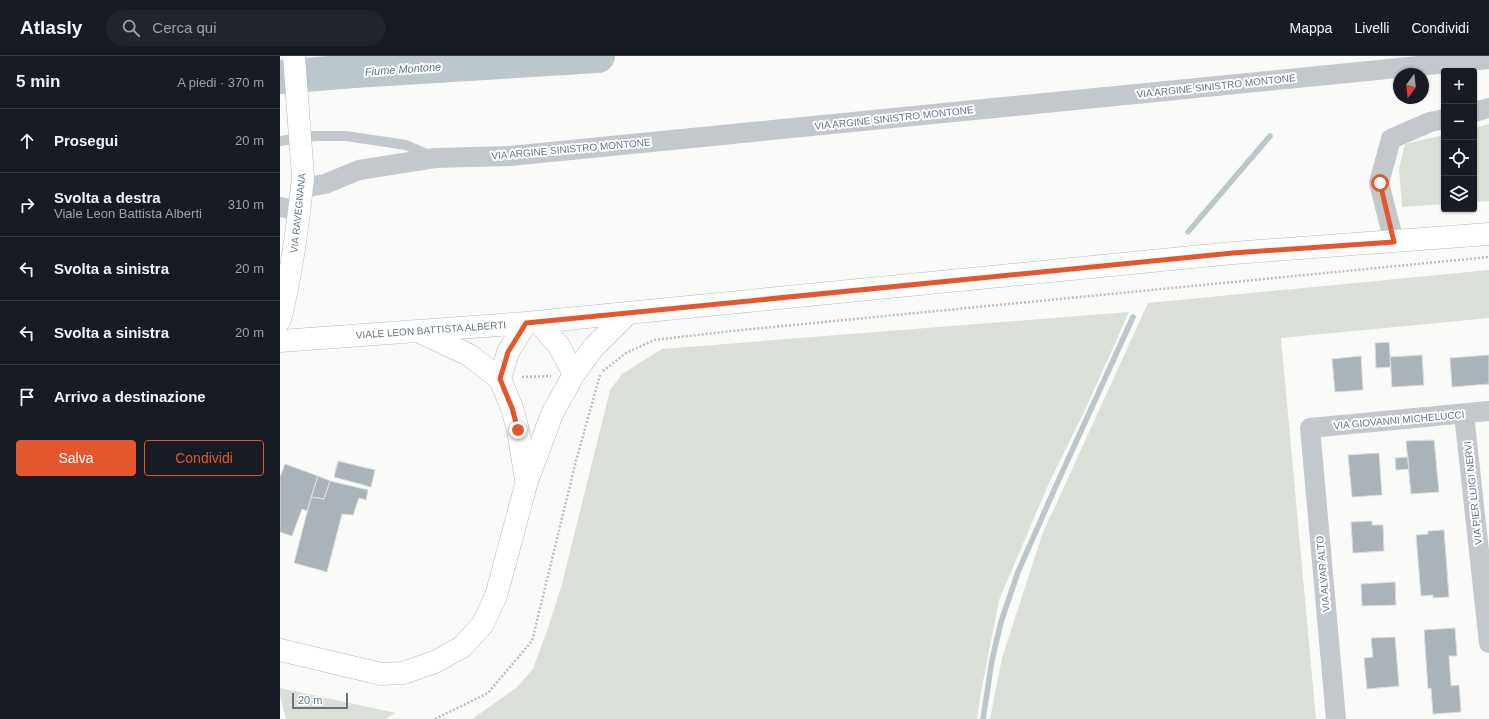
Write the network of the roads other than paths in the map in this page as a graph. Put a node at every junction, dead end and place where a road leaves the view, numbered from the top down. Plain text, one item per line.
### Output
1 (294, 56) edge
2 (1489, 58) edge
3 (1489, 108) edge
4 (1477, 111) edge
5 (1441, 120) edge
6 (280, 142) edge
7 (435, 158) junction
8 (296, 195) edge
9 (1489, 234) edge
10 (1394, 242) junction
11 (282, 314) edge
12 (627, 314) junction
13 (532, 323) junction
14 (419, 331) junction
15 (280, 341) edge
16 (564, 375) junction
17 (509, 378) junction
18 (1489, 411) edge
19 (1464, 414) junction
20 (1310, 428) joint
21 (527, 481) junction
22 (1489, 643) edge
23 (280, 650) edge
24 (1336, 719) edge

1 - 8 main road, VIA RAVEGNANA, bridge
2 - 7 street, VIA ARGINE SINISTRO MONTONE
3 - 4 street
5 - 10 street
6 - 7 lane
7 - 8 street, VIA ARGINE SINISTRO MONTONE
8 - 11 main road, VIA RAVEGNANA
9 - 10 main road, VIALE LEON BATTISTA ALBERTI
10 - 12 main road, VIALE LEON BATTISTA ALBERTI
12 - 13 main road, VIALE LEON BATTISTA ALBERTI
12 - 16 main road
13 - 14 main road, VIALE LEON BATTISTA ALBERTI
13 - 16 main road
13 - 17 main road
14 - 15 main road, VIALE LEON BATTISTA ALBERTI
14 - 17 main road
16 - 21 main road
17 - 21 main road
18 - 19 street, VIA GIOVANNI MICHELUCCI
19 - 20 street, VIA GIOVANNI MICHELUCCI
19 - 22 street, VIA PIER LUIGI NERVI
20 - 24 street, VIA ALVAR ALTO
21 - 23 main road

